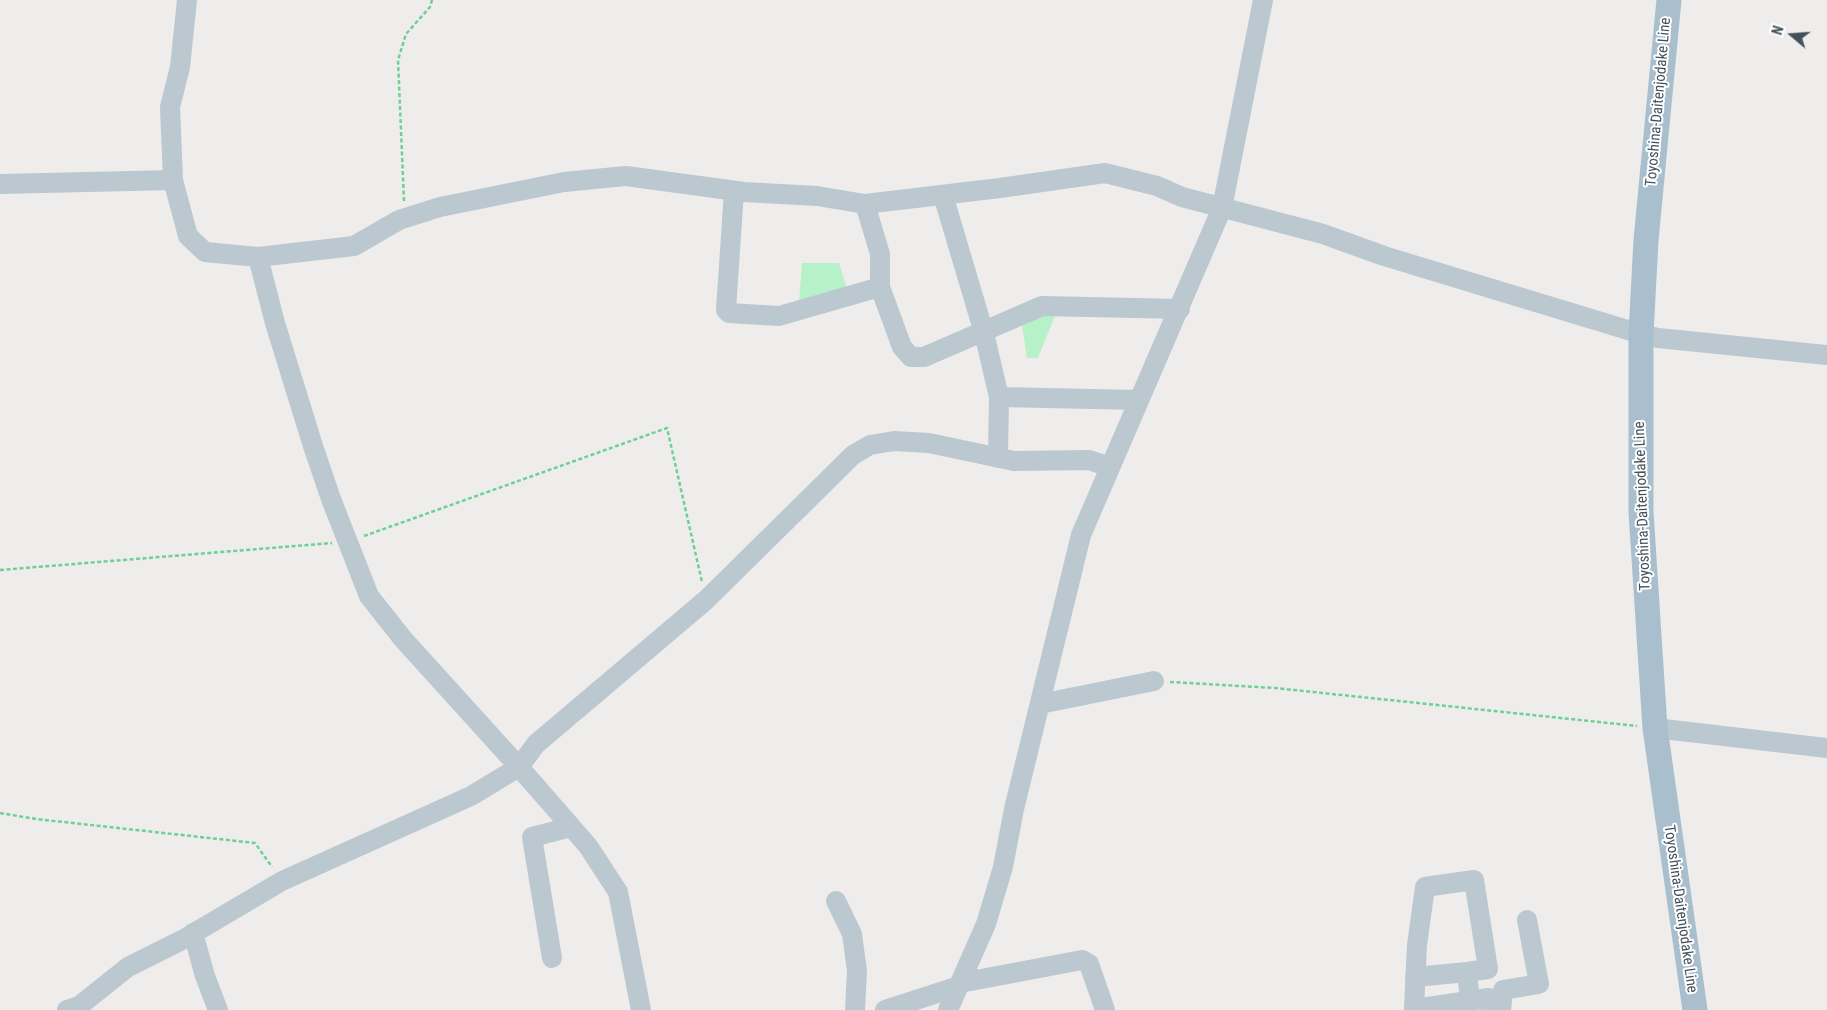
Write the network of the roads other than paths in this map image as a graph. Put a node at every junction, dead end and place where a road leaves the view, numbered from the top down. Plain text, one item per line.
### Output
1 (187, 0) edge
2 (1263, 0) edge
3 (1669, 0) edge
4 (173, 180) junction
5 (0, 184) edge
6 (734, 191) junction
7 (943, 195) junction
8 (865, 204) junction
9 (1222, 208) junction
10 (258, 257) junction
11 (880, 287) junction
12 (1180, 308) junction
13 (984, 333) junction
14 (1641, 334) junction
15 (1827, 355) edge
16 (998, 396) junction
17 (1139, 400) junction
18 (998, 458) junction
19 (1110, 467) junction
20 (1154, 681) road end
21 (1040, 704) junction
22 (1655, 728) junction
23 (1827, 748) edge
24 (519, 767) junction
25 (571, 827) junction
26 (836, 901) dead end
27 (1527, 920) dead end
28 (193, 933) junction
29 (552, 958) dead end
30 (1467, 972) junction
31 (1415, 977) junction
32 (960, 985) junction
33 (1470, 1000) junction
34 (75, 1009) edge
35 (218, 1010) edge
36 (641, 1010) edge
37 (855, 1010) edge
38 (885, 1010) edge
39 (948, 1010) edge
40 (1105, 1010) edge
41 (1491, 1010) edge
42 (1501, 1010) edge
43 (1695, 1010) edge

1 - 4 street
2 - 9 street
3 - 14 main road, Toyoshina-Daitenjodake Line
4 - 5 street
4 - 10 street
6 - 8 street
6 - 10 street
6 - 11 street
7 - 8 street
7 - 9 street
7 - 13 street
8 - 11 street
9 - 12 street
9 - 14 street
10 - 24 street
11 - 13 street
12 - 13 street
12 - 17 street
13 - 16 street
14 - 15 street
14 - 22 main road, Toyoshina-Daitenjodake Line
16 - 17 street
16 - 18 street
17 - 19 street
18 - 19 street
18 - 24 street
19 - 21 street
20 - 21 street
21 - 32 street
22 - 23 street
22 - 43 main road, Toyoshina-Daitenjodake Line
24 - 25 street
24 - 28 street
25 - 29 street
25 - 36 street
26 - 37 street
27 - 42 street
28 - 34 street
28 - 35 street
30 - 31 street
30 - 31 street
30 - 33 street
31 - 33 street
32 - 38 street
32 - 39 street
32 - 40 street
33 - 41 street

